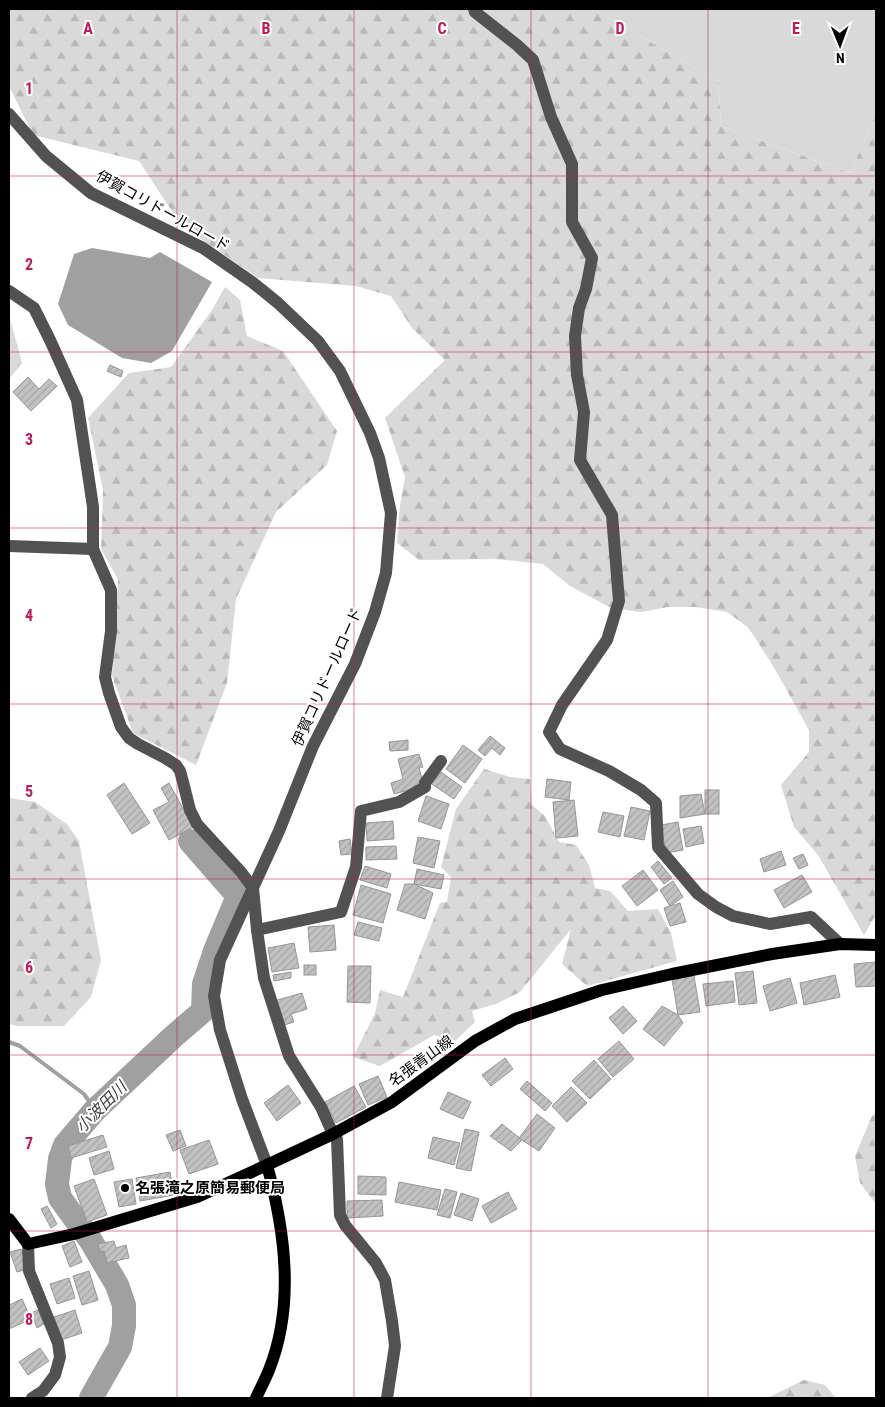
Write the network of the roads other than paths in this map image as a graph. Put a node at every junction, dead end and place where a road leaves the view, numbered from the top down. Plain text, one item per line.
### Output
1 (474, 9) edge
2 (9, 114) edge
3 (9, 291) edge
4 (9, 546) edge
5 (93, 549) junction
6 (442, 761) dead end
7 (253, 888) junction
8 (257, 930) junction
9 (840, 944) junction
10 (876, 945) edge
11 (333, 1134) junction
12 (268, 1165) junction
13 (9, 1219) edge
14 (28, 1244) junction
15 (32, 1398) edge
16 (256, 1398) edge
17 (387, 1398) edge

1 - 9 street
2 - 7 street, 伊賀コリドールロード
3 - 5 street
4 - 5 street
5 - 7 street
6 - 8 street
7 - 8 street
7 - 12 street, 伊賀コリドールロード
8 - 11 street
9 - 10 main road, 名張青山線
9 - 11 main road, 名張青山線
11 - 12 main road, 名張青山線
11 - 17 street
12 - 14 main road, 名張青山線
12 - 16 main road
13 - 14 main road
14 - 15 street

